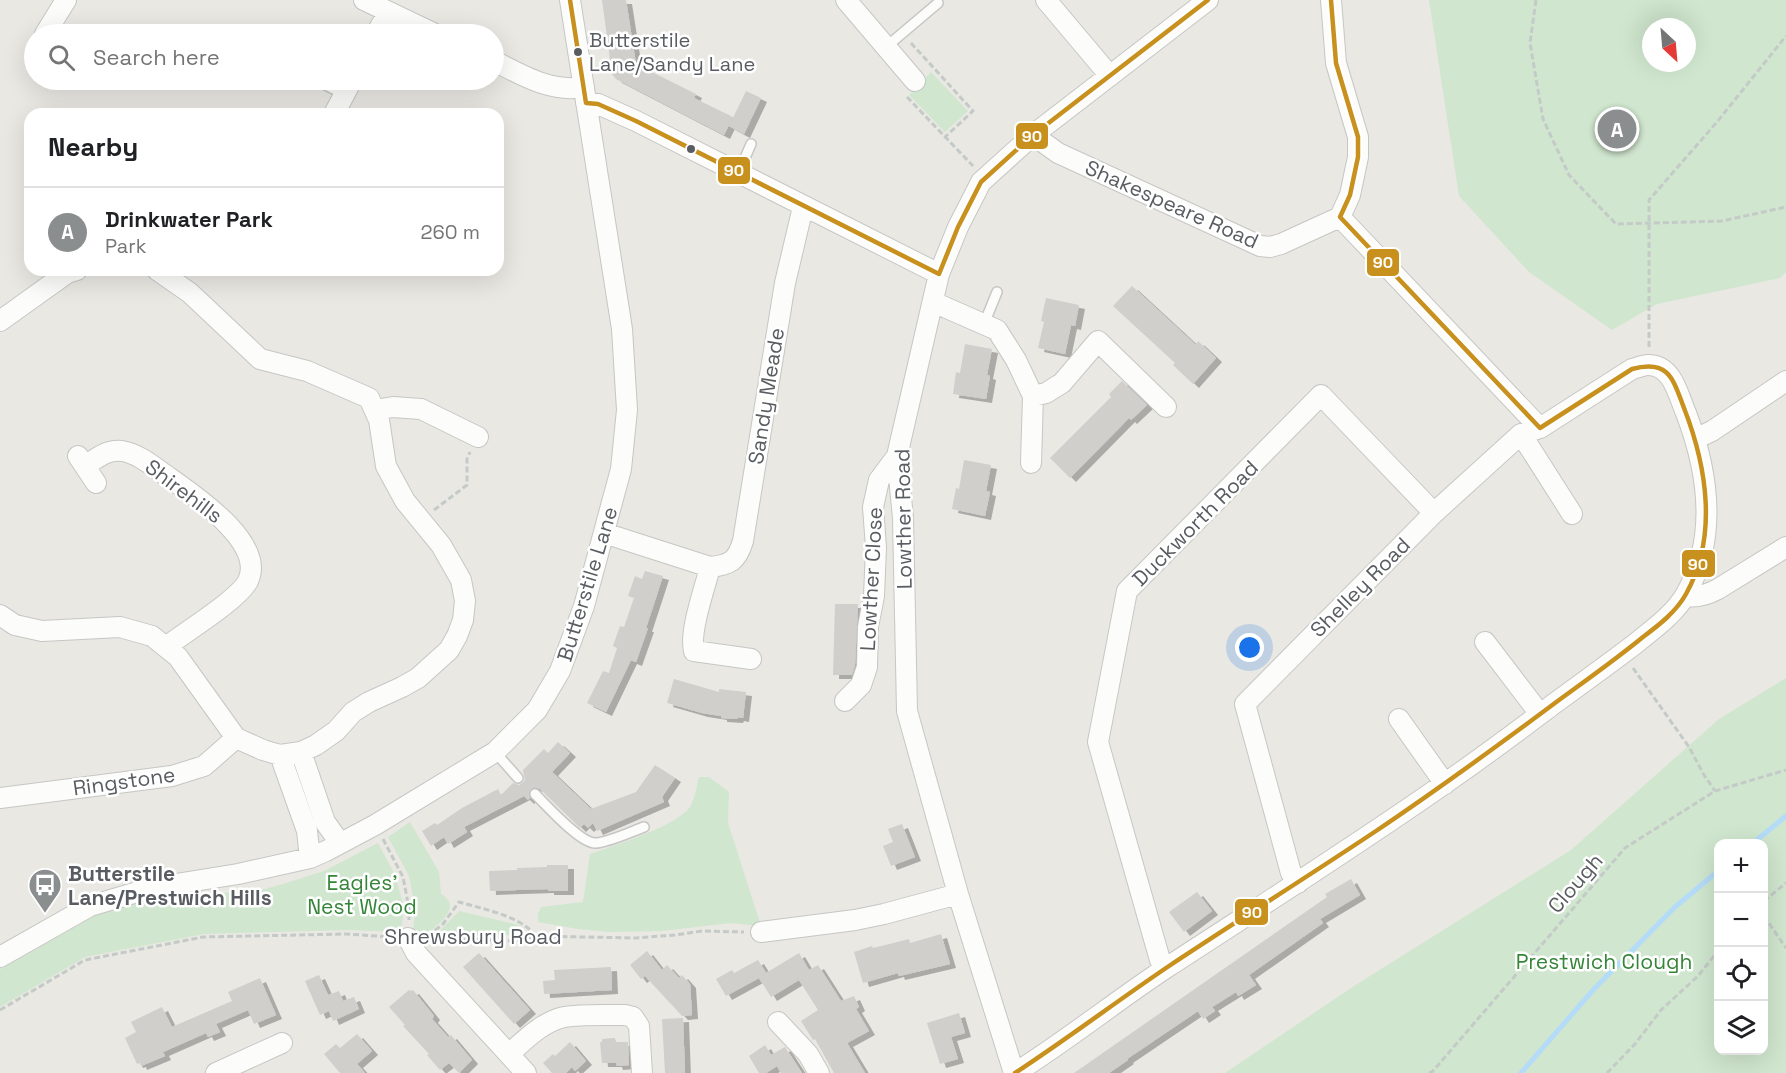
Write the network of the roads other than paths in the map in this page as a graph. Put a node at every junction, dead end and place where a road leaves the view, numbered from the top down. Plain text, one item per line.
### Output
1 (66, 0) edge
2 (364, 0) edge
3 (570, 0) edge
4 (846, 0) edge
5 (1046, 0) edge
6 (1208, 0) edge
7 (1331, 0) edge
8 (938, 3) dead end
9 (388, 13) junction
10 (51, 24) edge
11 (382, 24) edge
12 (413, 24) edge
13 (886, 47) junction
14 (504, 65) edge
15 (1110, 76) junction
16 (909, 87) road end
17 (346, 90) edge
18 (585, 95) junction
19 (337, 108) edge
20 (1033, 135) junction
21 (751, 144) dead end
22 (739, 172) junction
23 (803, 207) junction
24 (1340, 217) junction
25 (939, 274) junction
26 (63, 276) edge
27 (166, 276) edge
28 (997, 292) dead end
29 (933, 302) junction
30 (0, 321) edge
31 (984, 324) junction
32 (1786, 381) edge
33 (1033, 396) junction
34 (1166, 407) dead end
35 (375, 410) junction
36 (1531, 431) junction
37 (478, 436) road end
38 (1695, 438) junction
39 (897, 456) junction
40 (1031, 463) dead end
41 (96, 483) dead end
42 (1434, 513) junction
43 (1572, 514) dead end
44 (604, 533) junction
45 (1786, 547) edge
46 (710, 567) junction
47 (1685, 596) junction
48 (0, 615) edge
49 (1485, 642) dead end
50 (166, 647) junction
51 (751, 659) dead end
52 (844, 702) dead end
53 (1540, 714) junction
54 (1399, 719) dead end
55 (236, 738) junction
56 (301, 752) junction
57 (495, 752) junction
58 (280, 755) junction
59 (518, 778) dead end
60 (1445, 784) junction
61 (535, 794) dead end
62 (0, 798) edge
63 (644, 827) dead end
64 (340, 843) junction
65 (310, 858) junction
66 (1298, 883) junction
67 (958, 894) junction
68 (761, 932) road end
69 (417, 938) road end
70 (0, 957) edge
71 (1166, 968) junction
72 (778, 1022) dead end
73 (282, 1043) dead end
74 (509, 1054) junction
75 (216, 1073) edge
76 (526, 1073) edge
77 (642, 1073) edge
78 (819, 1073) edge
79 (1014, 1073) edge

1 - 10 street
2 - 9 street
3 - 18 street, Butterstile Lane
4 - 13 street
5 - 15 street
6 - 15 street, Lowther Road
7 - 24 street
8 - 13 lane
9 - 11 street
9 - 12 street
13 - 16 street
14 - 18 street
15 - 20 street, Lowther Road
17 - 19 street
18 - 22 street
18 - 44 street, Butterstile Lane
20 - 24 street, Shakespeare Road
20 - 25 street, Lowther Road
21 - 22 lane
22 - 23 street
23 - 25 street
23 - 46 street, Sandy Meade
24 - 36 street
25 - 29 street, Lowther Road
26 - 30 street
27 - 35 street
28 - 31 lane
29 - 31 street
29 - 39 street, Lowther Road
31 - 33 street
32 - 38 street
33 - 34 street
33 - 40 street
35 - 37 street
35 - 56 street
36 - 38 street, Shelley Road
36 - 42 street, Shelley Road
36 - 43 street
38 - 47 street
39 - 52 street, Lowther Close
39 - 67 street, Lowther Road
41 - 50 street, Shirehills
42 - 66 street, Shelley Road
42 - 71 street, Duckworth Road
44 - 46 street
44 - 57 street, Butterstile Lane
45 - 47 street
46 - 51 street
47 - 53 street
48 - 50 street
49 - 53 street
50 - 55 street
53 - 60 street
54 - 60 street
55 - 58 street
55 - 62 street, Ringstone
56 - 58 street
56 - 64 street
57 - 59 lane
57 - 64 street, Butterstile Lane
58 - 65 street
60 - 66 street
61 - 63 lane
64 - 65 street, Butterstile Lane
65 - 70 street, Butterstile Lane
66 - 71 street
67 - 68 street
67 - 79 street, Lowther Road
69 - 74 street
71 - 79 street
72 - 78 street
73 - 75 street
74 - 76 street
74 - 77 street

